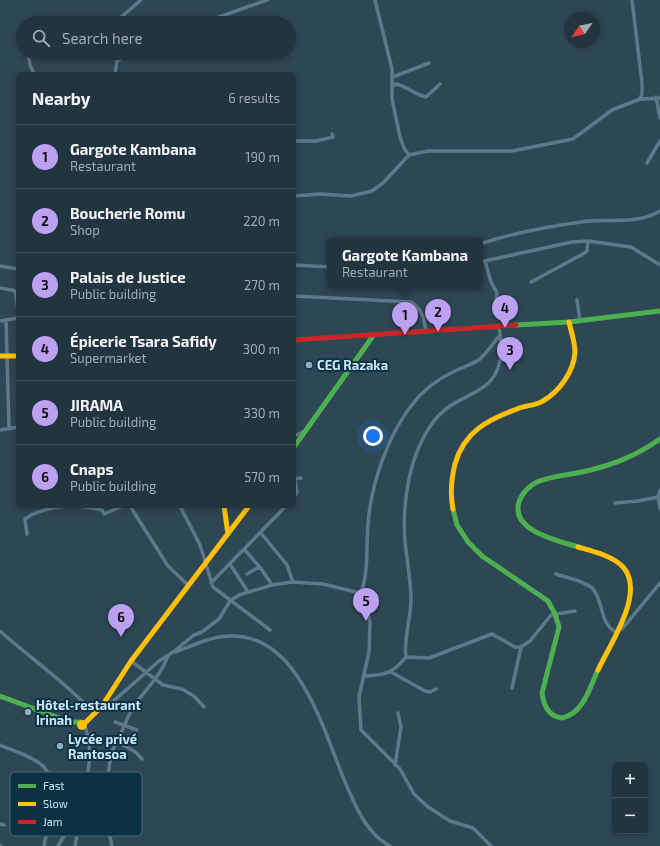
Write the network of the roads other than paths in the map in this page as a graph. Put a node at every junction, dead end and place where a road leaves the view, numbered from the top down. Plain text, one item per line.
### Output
1 (140, 0) edge
2 (267, 0) edge
3 (376, 0) edge
4 (632, 0) edge
5 (122, 16) edge
6 (222, 16) edge
7 (29, 60) edge
8 (117, 61) edge
9 (429, 63) dead end
10 (33, 72) edge
11 (115, 72) edge
12 (392, 77) junction
13 (440, 84) dead end
14 (393, 86) junction
15 (658, 98) edge
16 (640, 99) junction
17 (660, 118) edge
18 (332, 134) dead end
19 (296, 141) edge
20 (660, 141) edge
21 (410, 155) junction
22 (647, 163) dead end
23 (296, 196) edge
24 (660, 211) edge
25 (588, 241) junction
26 (483, 243) edge
27 (486, 261) junction
28 (483, 262) edge
29 (296, 265) edge
30 (660, 265) edge
31 (0, 266) edge
32 (327, 267) edge
33 (16, 269) edge
34 (531, 282) dead end
35 (0, 288) edge
36 (16, 291) edge
37 (296, 296) edge
38 (496, 299) dead end
39 (578, 300) dead end
40 (660, 311) edge
41 (16, 318) edge
42 (6, 320) junction
43 (0, 321) edge
44 (580, 321) junction
45 (569, 322) junction
46 (499, 327) junction
47 (426, 332) junction
48 (500, 335) junction
49 (373, 336) junction
50 (296, 340) edge
51 (0, 356) edge
52 (7, 356) junction
53 (16, 356) edge
54 (9, 427) junction
55 (16, 427) edge
56 (0, 430) edge
57 (306, 431) junction
58 (296, 435) edge
59 (660, 439) edge
60 (296, 444) edge
61 (301, 478) dead end
62 (296, 479) edge
63 (660, 490) edge
64 (658, 497) junction
65 (615, 503) dead end
66 (54, 508) edge
67 (91, 508) edge
68 (118, 508) edge
69 (131, 508) edge
70 (181, 508) edge
71 (224, 508) edge
72 (248, 508) edge
73 (284, 508) edge
74 (660, 509) edge
75 (261, 533) junction
76 (27, 534) dead end
77 (228, 534) junction
78 (244, 550) junction
79 (205, 564) junction
80 (230, 564) junction
81 (259, 567) junction
82 (248, 574) dead end
83 (556, 574) dead end
84 (293, 582) junction
85 (211, 583) junction
86 (660, 583) edge
87 (188, 585) junction
88 (272, 585) junction
89 (248, 592) junction
90 (360, 596) junction
91 (230, 601) junction
92 (575, 611) dead end
93 (555, 614) junction
94 (270, 630) dead end
95 (0, 631) edge
96 (616, 632) junction
97 (521, 647) junction
98 (173, 652) junction
99 (168, 656) junction
100 (406, 657) junction
101 (131, 662) junction
102 (391, 672) junction
103 (145, 673) junction
104 (365, 676) junction
105 (156, 680) junction
106 (512, 688) dead end
107 (436, 689) dead end
108 (0, 696) edge
109 (102, 706) junction
110 (204, 706) dead end
111 (398, 713) dead end
112 (95, 714) junction
113 (115, 722) dead end
114 (81, 724) junction
115 (124, 726) junction
116 (137, 730) dead end
117 (117, 741) junction
118 (0, 745) edge
119 (142, 759) dead end
120 (396, 765) junction
121 (47, 772) edge
122 (88, 772) edge
123 (109, 772) edge
124 (46, 836) edge
125 (64, 836) edge
126 (77, 836) edge
127 (109, 836) edge
128 (44, 846) edge
129 (58, 846) edge
130 (75, 846) edge
131 (112, 846) edge
132 (390, 846) edge
133 (491, 846) edge

1 - 5 street
2 - 6 street
3 - 12 street
4 - 16 street
7 - 10 street
8 - 11 street
9 - 12 street
12 - 14 street
13 - 14 street
14 - 21 street
15 - 16 street
15 - 17 street
16 - 21 street
18 - 19 street
20 - 22 street
21 - 23 street
24 - 26 street
25 - 27 street
25 - 30 street
25 - 34 street
27 - 28 street
27 - 38 street
29 - 32 street
31 - 33 street
35 - 36 street
37 - 47 street
39 - 44 street
40 - 44 street
41 - 42 street
42 - 43 street
42 - 52 street
44 - 45 street
45 - 46 street
45 - 93 street
46 - 47 street
46 - 48 street
47 - 49 street
48 - 90 street
48 - 100 street
49 - 50 street
49 - 57 street
51 - 52 street
52 - 53 street
52 - 54 street
54 - 55 street
54 - 56 street
57 - 58 street
57 - 60 street
59 - 96 street
61 - 62 street
63 - 64 street
64 - 65 street
64 - 74 street
66 - 76 street
67 - 68 street
69 - 87 street
70 - 79 street
71 - 77 street
72 - 77 street
73 - 75 street
75 - 78 street
75 - 84 street
77 - 79 street
78 - 80 street
78 - 81 street
79 - 85 street
79 - 87 street
80 - 85 street
80 - 89 street
81 - 82 street
81 - 88 street
83 - 96 street
84 - 88 street
84 - 90 street
85 - 91 street
86 - 96 street
87 - 101 street
88 - 89 street
89 - 91 street
90 - 104 street
91 - 94 street
91 - 98 street
92 - 93 street
93 - 96 street
93 - 97 street
95 - 112 street
97 - 100 street
97 - 106 street
98 - 99 street
98 - 132 street
99 - 103 street
99 - 105 street
100 - 102 street
101 - 103 street
101 - 109 street
102 - 104 street
102 - 107 street
103 - 105 street
103 - 109 street
104 - 120 street
105 - 110 street
105 - 115 street
108 - 114 street
109 - 112 street
111 - 120 street
112 - 114 street
113 - 115 street
114 - 122 street
115 - 116 street
115 - 117 street
117 - 119 street
117 - 123 street
118 - 121 street
120 - 133 street
124 - 128 street
125 - 129 street
126 - 130 street
127 - 131 street

